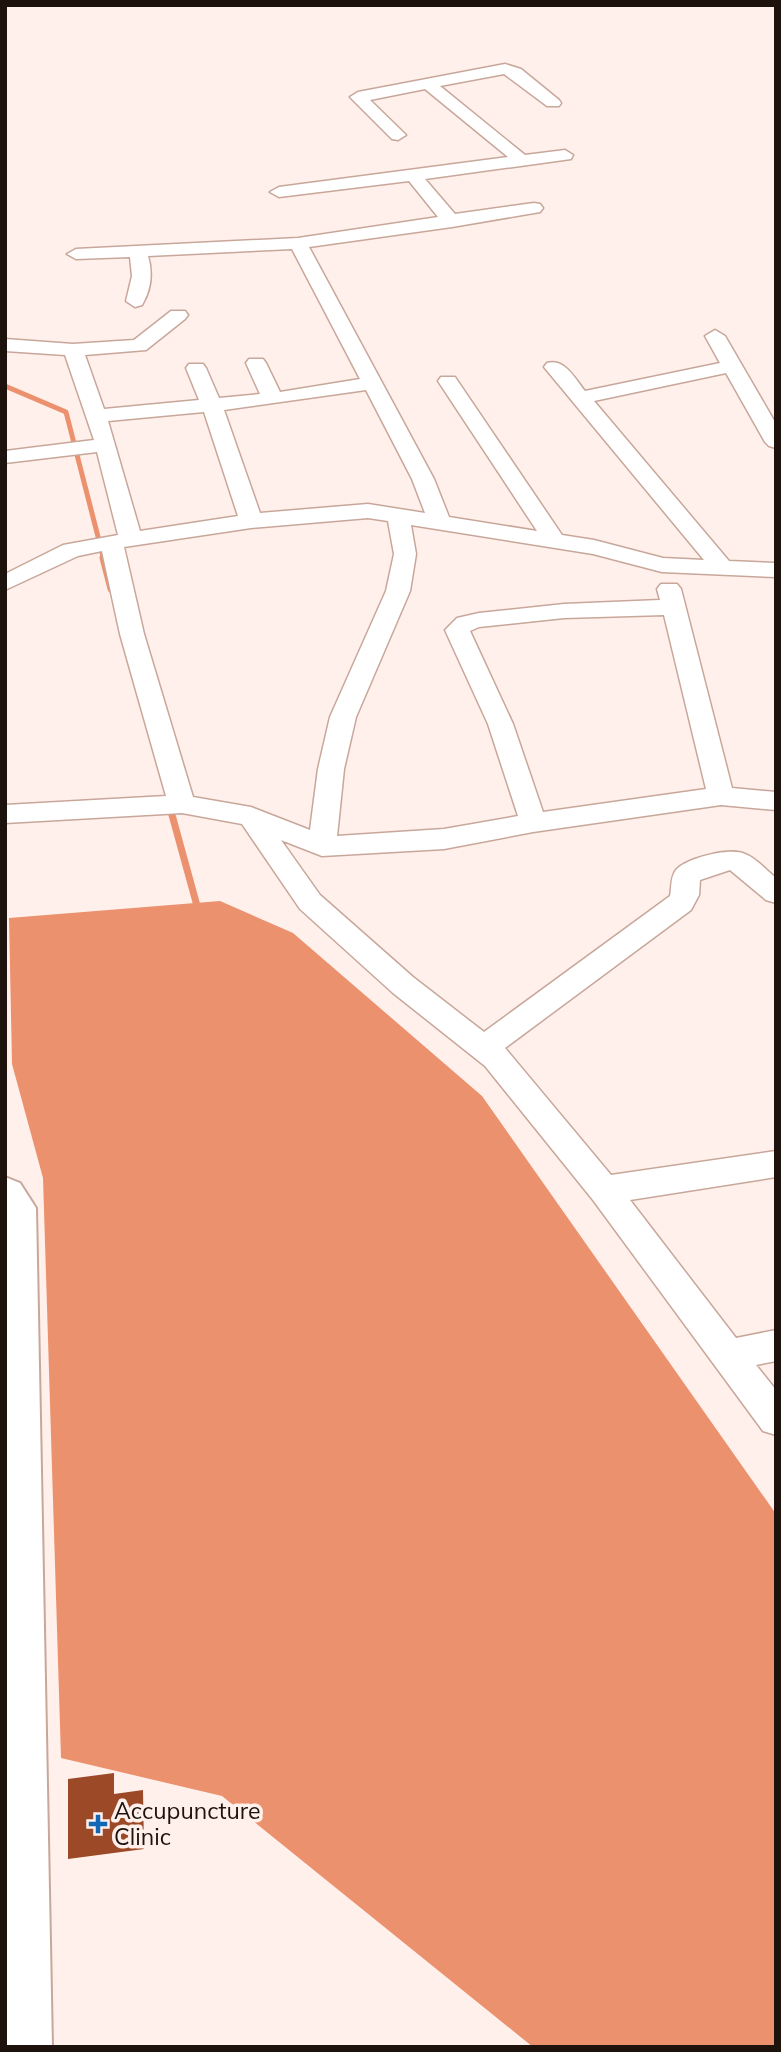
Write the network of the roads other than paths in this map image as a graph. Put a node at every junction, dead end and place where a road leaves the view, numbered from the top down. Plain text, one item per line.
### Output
1 (427, 83) junction
2 (553, 103) dead end
3 (398, 135) dead end
4 (565, 155) dead end
5 (521, 160) junction
6 (414, 175) junction
7 (279, 192) dead end
8 (534, 208) dead end
9 (452, 222) junction
10 (298, 243) junction
11 (137, 251) junction
12 (76, 254) dead end
13 (135, 300) dead end
14 (178, 314) dead end
15 (715, 336) dead end
16 (5, 345) edge
17 (73, 350) junction
18 (256, 363) dead end
19 (732, 366) junction
20 (196, 368) dead end
21 (554, 368) dead end
22 (448, 381) dead end
23 (373, 383) junction
24 (273, 398) junction
25 (580, 398) junction
26 (212, 406) junction
27 (96, 416) junction
28 (776, 442) edge
29 (106, 445) junction
30 (5, 457) edge
31 (398, 514) junction
32 (439, 521) junction
33 (251, 522) junction
34 (554, 540) junction
35 (122, 542) junction
36 (663, 565) junction
37 (722, 567) junction
38 (776, 570) edge
39 (5, 583) edge
40 (674, 607) junction
41 (721, 796) junction
42 (776, 801) edge
43 (182, 804) junction
44 (5, 814) edge
45 (251, 816) junction
46 (533, 823) junction
47 (322, 846) junction
48 (776, 893) edge
49 (483, 1048) junction
50 (776, 1164) edge
51 (604, 1190) junction
52 (5, 1195) edge
53 (776, 1345) edge
54 (728, 1355) junction
55 (776, 1419) edge
56 (23, 2047) edge

1 - 2 street
1 - 3 street
1 - 5 street
4 - 5 street
5 - 6 street
6 - 7 street
6 - 9 street
8 - 9 street
9 - 10 street
10 - 11 street
10 - 23 street
11 - 12 street
11 - 13 street
14 - 17 street
15 - 19 street
16 - 17 street
17 - 27 street
18 - 24 street
19 - 25 street
19 - 28 street
20 - 26 street
21 - 25 street
22 - 34 street
23 - 24 street
23 - 32 street
24 - 26 street
25 - 37 street
26 - 27 street
26 - 33 street
27 - 29 street
29 - 30 street
29 - 35 street
31 - 32 street
31 - 33 street
31 - 47 street
32 - 34 street
33 - 35 street
34 - 36 street
35 - 39 street
35 - 43 street
36 - 37 street
36 - 40 street
37 - 38 street
40 - 41 street
40 - 46 street
41 - 42 street
41 - 46 street
43 - 44 street
43 - 45 street
45 - 47 street
45 - 49 street
46 - 47 street
48 - 49 street
49 - 51 street
50 - 51 street
51 - 54 street
52 - 56 street
53 - 54 street
54 - 55 street

